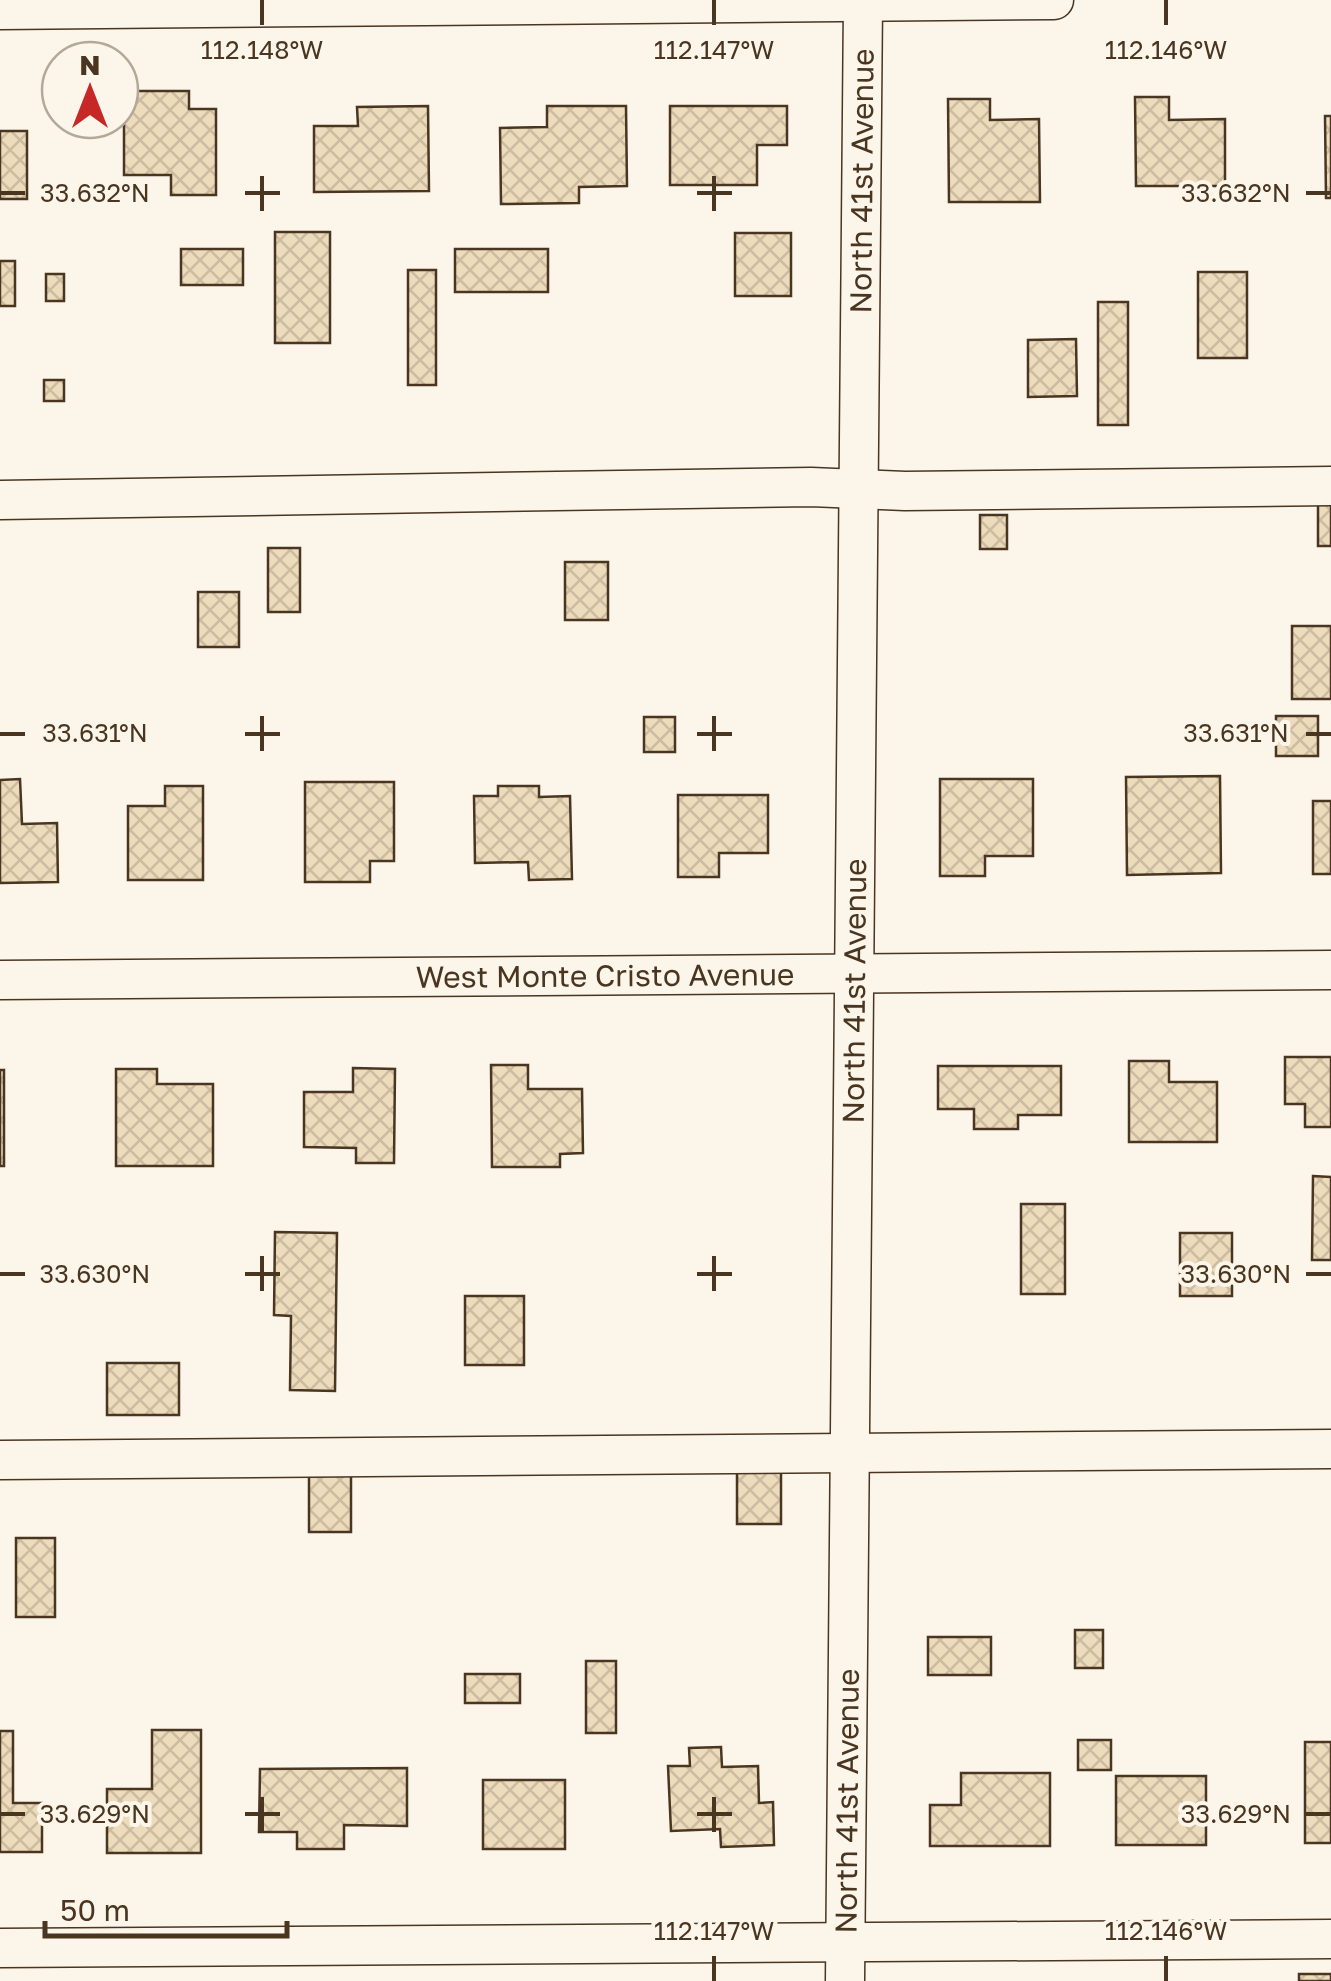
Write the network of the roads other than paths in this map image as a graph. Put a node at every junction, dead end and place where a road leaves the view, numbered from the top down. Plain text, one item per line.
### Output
1 (1054, 0) edge
2 (863, 2) edge
3 (455, 3) edge
4 (0, 10) edge
5 (1331, 486) edge
6 (859, 489) junction
7 (0, 500) edge
8 (1331, 970) edge
9 (854, 975) junction
10 (0, 980) edge
11 (1331, 1449) edge
12 (851, 1454) junction
13 (0, 1460) edge
14 (1331, 1940) edge
15 (846, 1941) junction
16 (0, 1948) edge
17 (845, 1981) edge

1 - 2 street
2 - 3 street
2 - 6 street, North 41st Avenue
3 - 4 street
5 - 6 street
6 - 7 street
6 - 9 street, North 41st Avenue
8 - 9 street, West Monte Cristo Avenue
9 - 10 street, West Monte Cristo Avenue
9 - 12 street, North 41st Avenue
11 - 12 street
12 - 13 street
12 - 15 street, North 41st Avenue
14 - 15 street
15 - 16 street
15 - 17 street, North 41st Avenue

